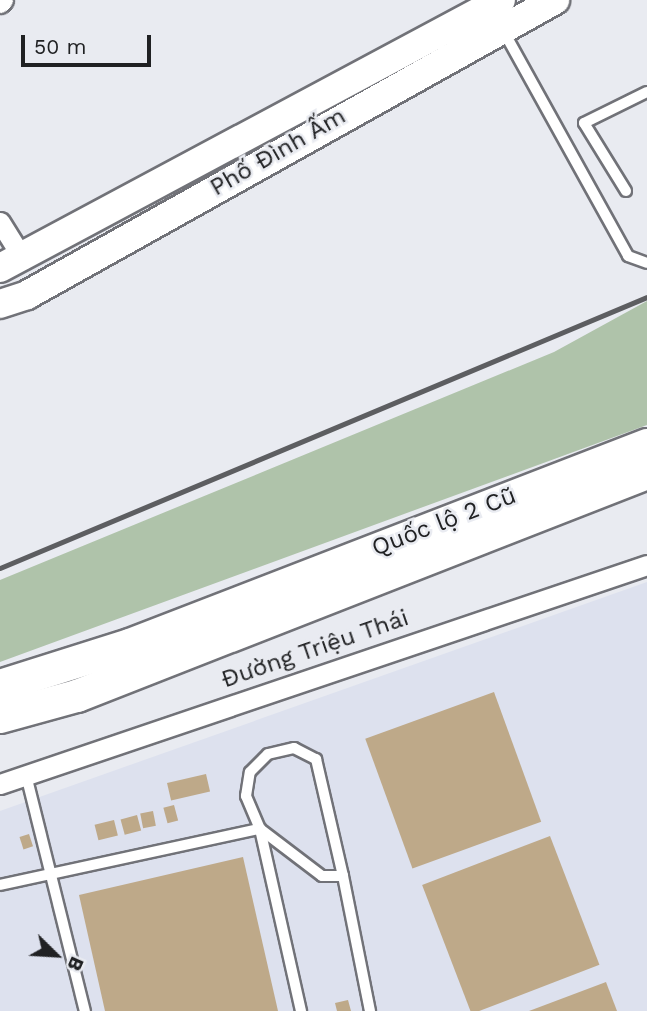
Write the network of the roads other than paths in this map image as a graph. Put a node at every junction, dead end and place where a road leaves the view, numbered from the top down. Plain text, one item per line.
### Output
1 (555, 0) edge
2 (494, 8) edge
3 (647, 92) edge
4 (626, 191) dead end
5 (0, 222) edge
6 (51, 243) junction
7 (647, 263) edge
8 (11, 264) edge
9 (68, 272) junction
10 (0, 304) edge
11 (647, 445) edge
12 (647, 473) edge
13 (647, 565) edge
14 (248, 611) junction
15 (0, 686) edge
16 (0, 717) edge
17 (26, 775) junction
18 (0, 784) edge
19 (260, 829) junction
20 (53, 873) junction
21 (343, 876) junction
22 (0, 885) edge
23 (85, 1011) edge
24 (302, 1011) edge
25 (370, 1011) edge

1 - 2 street, Phố Đình Ấm
2 - 6 street, Phố Đình Ấm
2 - 7 lane
2 - 9 street, Phố Đình Ấm
3 - 4 lane
5 - 8 street
6 - 8 street, Phố Đình Ấm
6 - 9 street
9 - 10 street, Phố Đình Ấm
11 - 14 main road, Quốc lộ 2 Cũ
12 - 14 main road, Quốc lộ 2 Cũ
13 - 17 street, Đường Triệu Thái
14 - 15 main road
14 - 16 main road
17 - 18 street, Đường Triệu Thái
17 - 20 lane
19 - 20 lane
19 - 21 lane
19 - 21 lane
19 - 24 lane
20 - 22 lane
20 - 23 lane
21 - 25 lane

